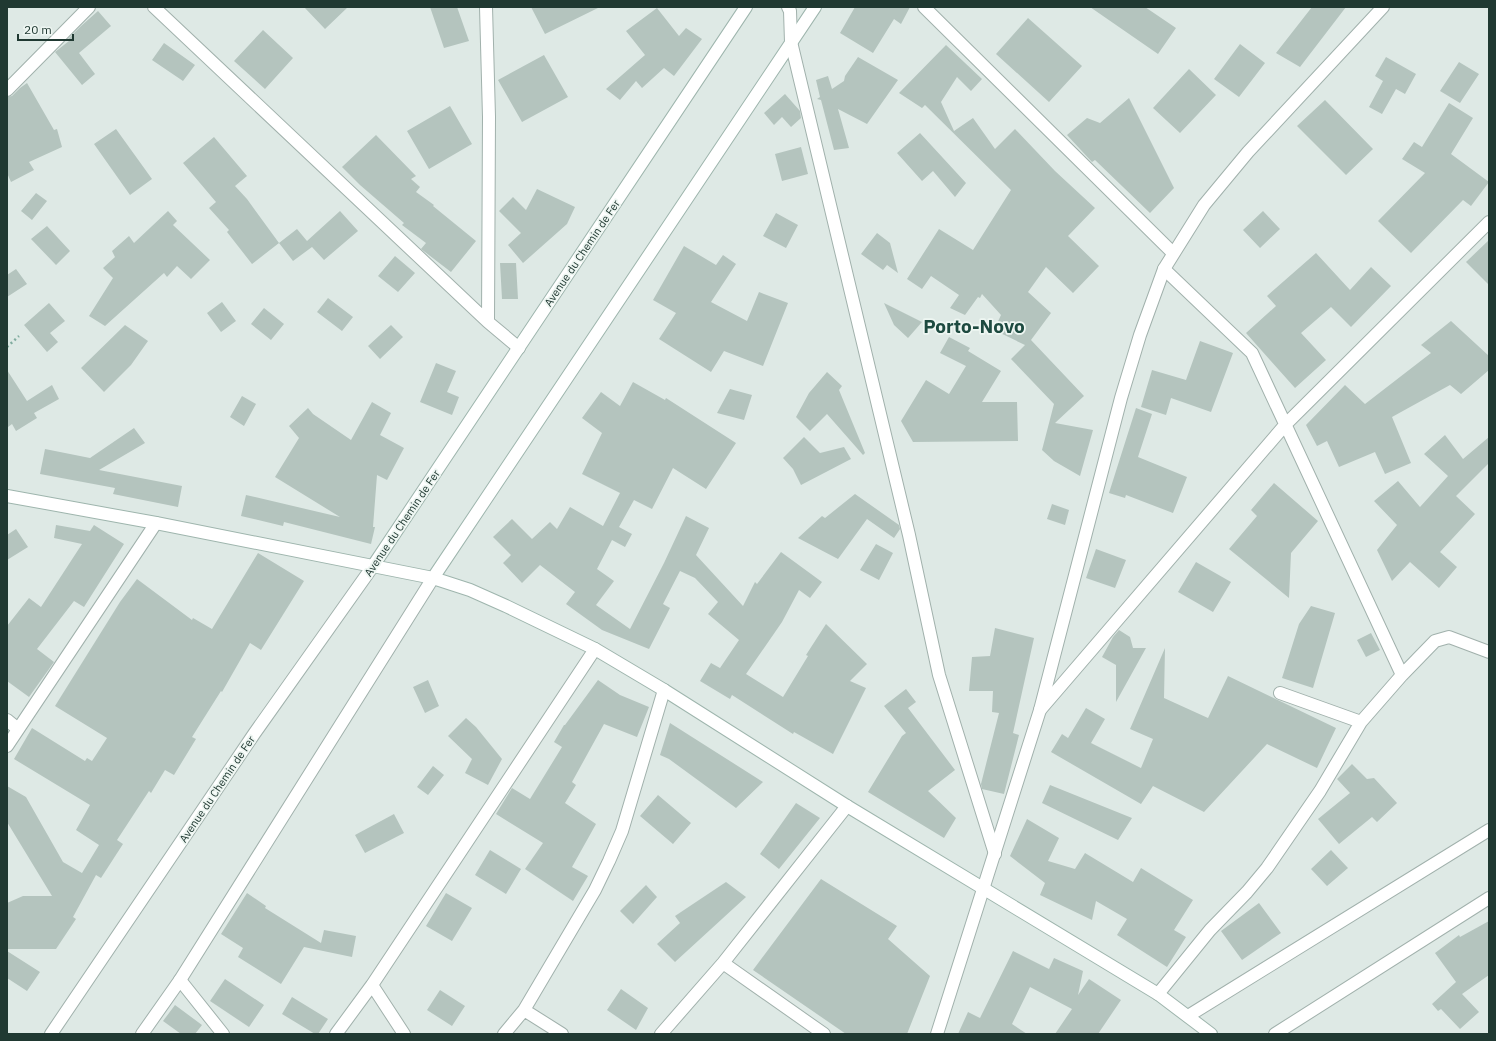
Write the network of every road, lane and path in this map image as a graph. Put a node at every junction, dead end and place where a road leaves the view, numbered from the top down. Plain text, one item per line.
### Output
1 (89, 7) edge
2 (154, 7) edge
3 (486, 7) edge
4 (746, 7) edge
5 (788, 7) edge
6 (815, 7) edge
7 (924, 7) edge
8 (1383, 7) edge
9 (791, 42) junction
10 (7, 90) edge
11 (1489, 222) edge
12 (1173, 253) junction
13 (1164, 269) junction
14 (488, 322) junction
15 (19, 336) dead end
16 (7, 347) edge
17 (519, 348) junction
18 (1285, 425) junction
19 (7, 496) edge
20 (156, 523) junction
21 (373, 566) junction
22 (433, 578) junction
23 (595, 649) junction
24 (1489, 652) edge
25 (1402, 675) junction
26 (664, 690) junction
27 (1280, 693) dead end
28 (1040, 710) junction
29 (7, 720) edge
30 (1360, 722) junction
31 (18, 729) junction
32 (7, 746) edge
33 (847, 806) junction
34 (1489, 830) edge
35 (995, 854) junction
36 (983, 888) junction
37 (1489, 898) edge
38 (723, 964) junction
39 (180, 980) junction
40 (372, 985) junction
41 (1158, 994) junction
42 (524, 1010) junction
43 (1188, 1016) junction
44 (51, 1034) edge
45 (142, 1034) edge
46 (222, 1034) edge
47 (336, 1034) edge
48 (404, 1034) edge
49 (504, 1034) edge
50 (562, 1034) edge
51 (661, 1034) edge
52 (824, 1034) edge
53 (937, 1034) edge
54 (1211, 1034) edge
55 (1275, 1034) edge

1 - 10 street
2 - 14 street
3 - 14 street
4 - 17 street, Avenue du Chemin de Fer
5 - 9 street
6 - 9 street
7 - 12 street
8 - 12 street
9 - 22 street
9 - 35 street
11 - 18 street
12 - 13 street
13 - 18 street
13 - 28 street
14 - 17 street
15 - 16 path
17 - 21 street, Avenue du Chemin de Fer
18 - 25 street
18 - 28 street
19 - 20 street
20 - 21 street
20 - 31 street
21 - 22 street
21 - 44 street, Avenue du Chemin de Fer
22 - 23 street
22 - 39 street
23 - 26 street
23 - 40 street
24 - 25 street
25 - 30 street
26 - 33 street
26 - 42 street
27 - 30 street
28 - 35 street
29 - 31 street
30 - 41 street
31 - 32 street
33 - 36 street
33 - 38 street
34 - 43 street
35 - 36 street
36 - 41 street
36 - 53 street
37 - 55 street
38 - 51 street
38 - 52 street
39 - 45 street
39 - 46 street
40 - 47 street
40 - 48 street
41 - 43 street
42 - 49 street
42 - 50 street
43 - 54 street

